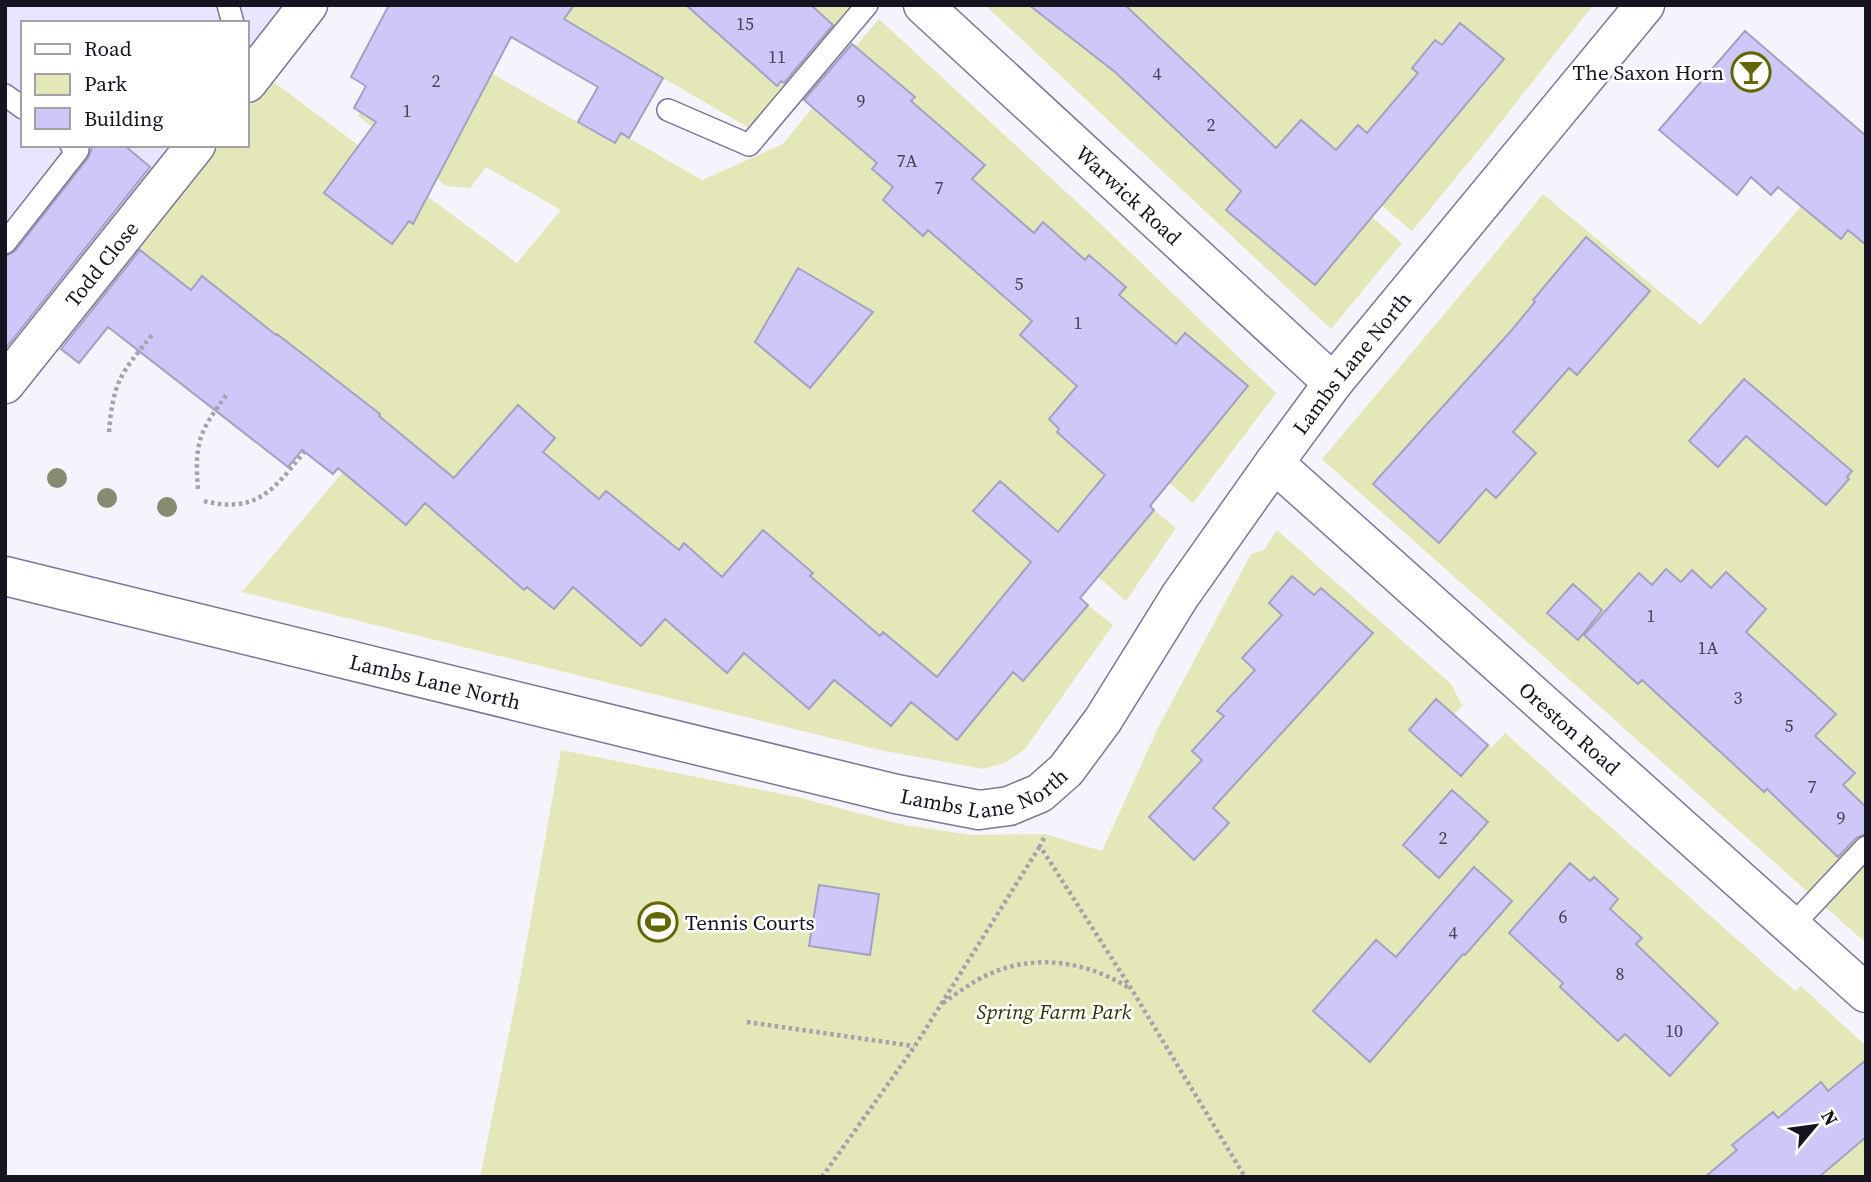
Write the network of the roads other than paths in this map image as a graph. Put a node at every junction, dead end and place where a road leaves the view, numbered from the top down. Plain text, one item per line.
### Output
1 (308, 5) edge
2 (866, 5) edge
3 (923, 5) edge
4 (1645, 5) edge
5 (250, 72) edge
6 (5, 95) edge
7 (21, 107) edge
8 (668, 110) dead end
9 (74, 147) edge
10 (195, 147) edge
11 (5, 243) edge
12 (1333, 383) junction
13 (5, 384) edge
14 (1274, 463) junction
15 (5, 576) edge
16 (1866, 847) edge
17 (1791, 927) junction
18 (1866, 993) edge

1 - 5 street
2 - 8 lane
3 - 12 street, Warwick Road
4 - 12 street, Lambs Lane North
6 - 7 lane
9 - 11 lane
10 - 13 street, Todd Close
12 - 14 street, Lambs Lane North
14 - 15 street, Lambs Lane North
14 - 17 street, Oreston Road
16 - 17 lane
17 - 18 street, Oreston Road

